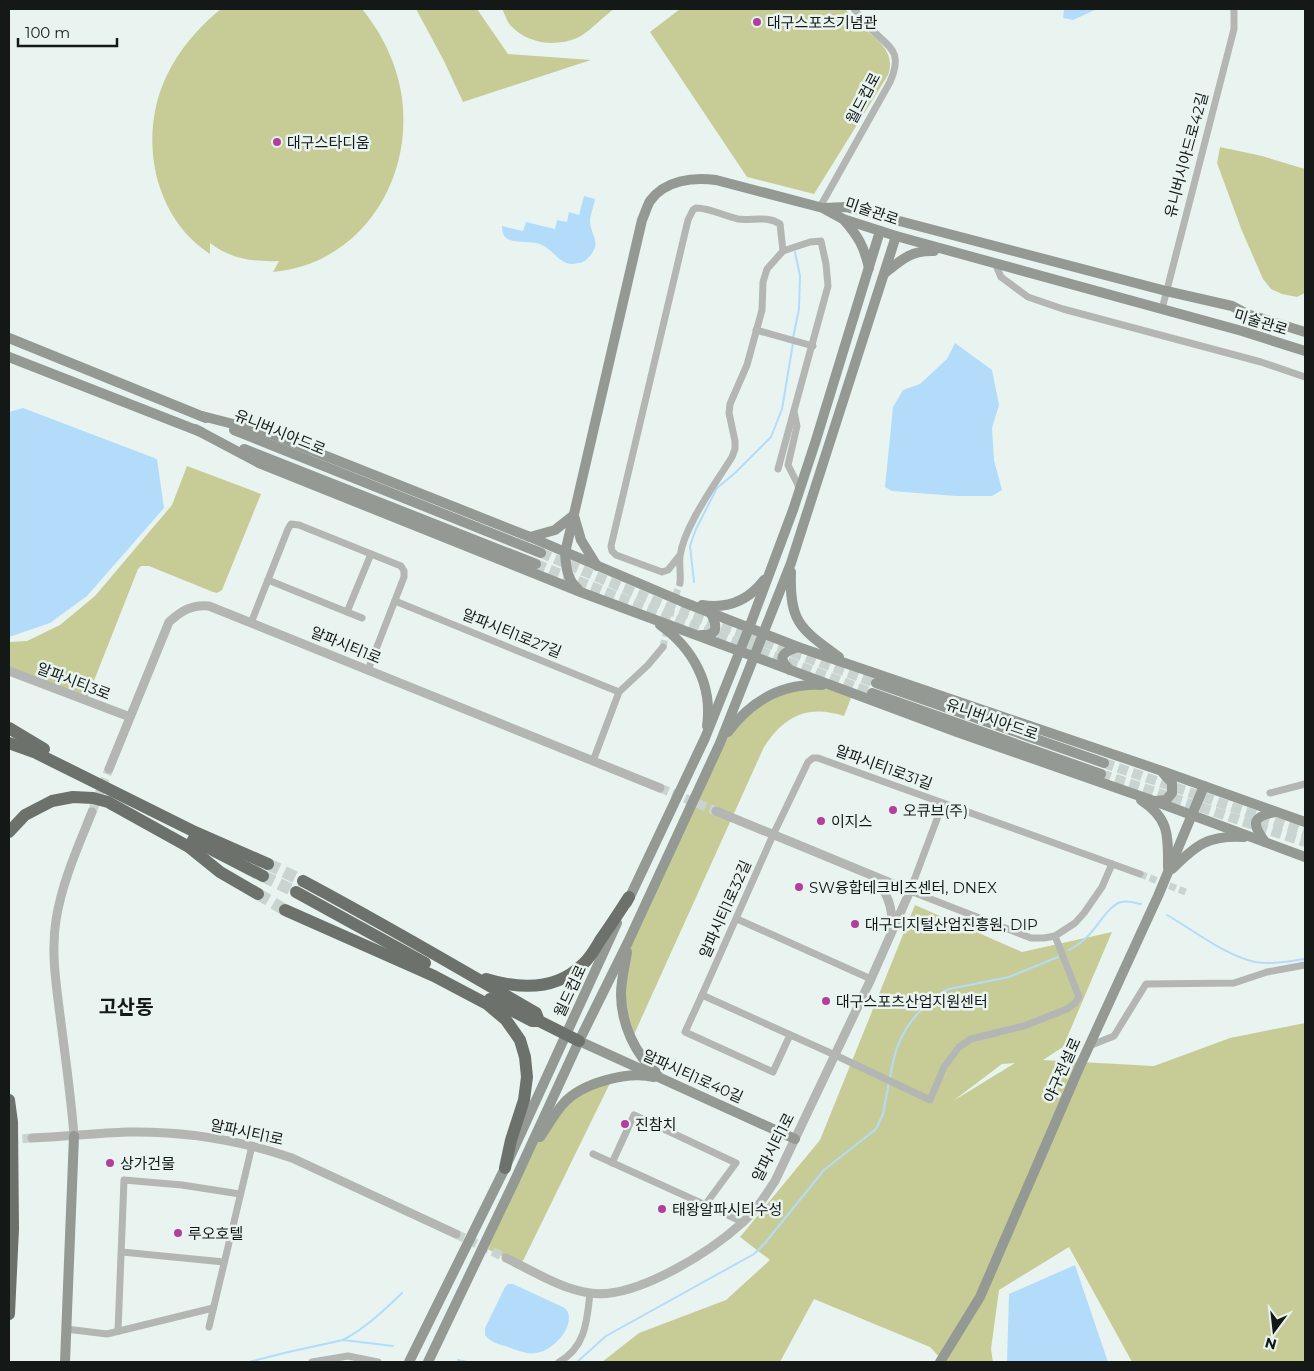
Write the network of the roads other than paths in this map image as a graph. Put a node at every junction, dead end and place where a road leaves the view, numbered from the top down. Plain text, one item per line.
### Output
1 (854, 9) edge
2 (1234, 9) edge
3 (822, 208) junction
4 (843, 219) junction
5 (880, 231) junction
6 (896, 236) junction
7 (783, 251) junction
8 (972, 256) junction
9 (995, 263) junction
10 (870, 269) junction
11 (885, 273) junction
12 (1166, 291) junction
13 (1162, 308) junction
14 (756, 330) junction
15 (1305, 332) edge
16 (9, 338) edge
17 (812, 346) junction
18 (1305, 351) edge
19 (9, 356) edge
20 (1305, 377) edge
21 (794, 412) junction
22 (202, 416) junction
23 (195, 429) junction
24 (778, 469) dead end
25 (800, 477) junction
26 (574, 515) junction
27 (530, 537) junction
28 (541, 553) tunnel mouth
29 (565, 553) junction
30 (371, 554) junction
31 (680, 555) junction
32 (791, 563) junction
33 (536, 564) tunnel mouth
34 (597, 566) junction
35 (769, 574) junction
36 (268, 580) junction
37 (680, 583) tunnel mouth
38 (583, 593) junction
39 (395, 601) junction
40 (683, 602) junction
41 (347, 612) junction
42 (710, 612) junction
43 (362, 618) dead end
44 (651, 618) junction
45 (251, 623) junction
46 (749, 628) junction
47 (764, 634) junction
48 (700, 635) junction
49 (663, 646) tunnel mouth
50 (798, 647) junction
51 (740, 650) junction
52 (755, 656) junction
53 (848, 663) junction
54 (9, 670) edge
55 (368, 670) junction
56 (790, 670) junction
57 (842, 689) junction
58 (619, 692) junction
59 (130, 717) junction
60 (9, 728) edge
61 (705, 738) junction
62 (9, 743) edge
63 (720, 743) junction
64 (9, 751) edge
65 (593, 761) junction
66 (1104, 763) tunnel mouth
67 (109, 769) tunnel mouth
68 (1162, 772) junction
69 (1101, 774) tunnel mouth
70 (1305, 784) edge
71 (1204, 786) junction
72 (660, 788) tunnel mouth
73 (1270, 793) dead end
74 (1132, 794) junction
75 (112, 795) junction
76 (1154, 801) junction
77 (942, 803) junction
78 (716, 811) tunnel mouth
79 (92, 812) tunnel mouth
80 (1276, 812) junction
81 (1192, 815) junction
82 (154, 819) junction
83 (1305, 822) edge
84 (9, 832) edge
85 (773, 835) junction
86 (1254, 838) junction
87 (1266, 843) junction
88 (1305, 857) edge
89 (1112, 864) junction
90 (266, 870) tunnel mouth
91 (1140, 874) tunnel mouth
92 (1168, 874) junction
93 (870, 875) junction
94 (910, 891) junction
95 (258, 894) tunnel mouth
96 (629, 897) junction
97 (285, 910) tunnel mouth
98 (737, 919) junction
99 (892, 935) junction
100 (1055, 936) junction
101 (629, 940) junction
102 (1305, 965) edge
103 (469, 974) junction
104 (871, 979) junction
105 (702, 995) junction
106 (540, 1021) junction
107 (566, 1035) junction
108 (790, 1035) junction
109 (579, 1041) junction
110 (1089, 1046) junction
111 (835, 1055) junction
112 (664, 1079) junction
113 (9, 1100) edge
114 (74, 1136) junction
115 (32, 1138) tunnel mouth
116 (795, 1139) junction
117 (252, 1146) junction
118 (593, 1154) dead end
119 (523, 1163) junction
120 (612, 1163) junction
121 (505, 1168) junction
122 (240, 1194) junction
123 (705, 1204) junction
124 (743, 1222) junction
125 (456, 1234) tunnel mouth
126 (122, 1252) junction
127 (506, 1258) tunnel mouth
128 (224, 1262) junction
129 (590, 1293) junction
130 (213, 1308) junction
131 (9, 1310) edge
132 (209, 1327) dead end
133 (66, 1329) junction
134 (118, 1331) junction
135 (65, 1362) edge
136 (312, 1362) edge
137 (378, 1362) edge
138 (409, 1362) edge
139 (428, 1362) edge
140 (559, 1362) edge
141 (940, 1362) edge

1 - 3 street, 월드컵로
2 - 12 street, 유니버시아드로42길
3 - 4 main road, 미술관로
3 - 12 main road, 미술관로
3 - 26 main road
4 - 5 main road, 미술관로
4 - 10 main road
5 - 6 main road, 미술관로
5 - 10 main road, 월드컵로
6 - 8 main road, 미술관로
6 - 11 main road
7 - 14 street
7 - 17 street
7 - 31 street
8 - 9 main road, 미술관로
8 - 11 main road
9 - 13 main road, 미술관로
9 - 20 street
10 - 25 main road, 월드컵로
11 - 32 main road
12 - 13 street, 유니버시아드로42길
12 - 15 main road, 미술관로
13 - 18 main road, 미술관로
14 - 17 street
14 - 31 street
16 - 22 main road, 유니버시아드로
17 - 21 street
19 - 23 main road, 유니버시아드로
21 - 24 street
21 - 25 street
22 - 27 main road
22 - 28 main road, 유니버시아드로
23 - 33 main road, 유니버시아드로
23 - 38 main road
25 - 35 main road, 월드컵로
26 - 27 main road
26 - 29 main road
26 - 34 main road
27 - 29 main road
29 - 34 main road
29 - 38 main road
30 - 36 street
30 - 39 street
30 - 41 street
31 - 37 street
32 - 47 main road, 월드컵로
32 - 53 main road
34 - 40 main road
35 - 40 main road
35 - 46 main road, 월드컵로
36 - 41 street
36 - 45 street
38 - 44 main road
39 - 55 street
39 - 58 street, 알파시티1로27길
40 - 42 main road
41 - 43 street
42 - 46 main road
42 - 48 main road
44 - 48 main road
44 - 61 main road
45 - 55 street, 알파시티1로
45 - 59 street, 알파시티1로
46 - 47 main road
46 - 51 main road, 월드컵로
47 - 50 main road
47 - 52 main road, 월드컵로
48 - 51 main road
49 - 58 street
50 - 53 main road
50 - 56 main road
51 - 52 main road
51 - 61 main road, 월드컵로
52 - 56 main road
52 - 63 main road, 월드컵로
53 - 68 main road
54 - 59 street, 알파시티3로
55 - 65 street, 알파시티1로
56 - 57 main road
57 - 63 main road
57 - 74 main road
58 - 65 street
59 - 67 street, 알파시티1로
60 - 75 highway
61 - 96 main road, 월드컵로
62 - 75 highway
63 - 101 main road, 월드컵로
64 - 75 highway
65 - 72 street, 알파시티1로
66 - 69 main road, 유니버시아드로
68 - 71 main road
68 - 76 main road
70 - 73 street
71 - 80 main road
71 - 81 main road, 야구전설로
74 - 76 main road
74 - 92 main road
75 - 82 highway
75 - 84 highway
76 - 81 main road
77 - 85 street, 알파시티1로31길
77 - 89 street, 알파시티1로31길
77 - 94 street, 알파시티1로31길
78 - 85 street
79 - 114 street
80 - 83 main road
80 - 87 main road
81 - 86 main road
81 - 92 main road, 야구전설로
82 - 90 highway
82 - 95 highway
85 - 93 street
85 - 98 street, 알파시티1로32길
86 - 87 main road
86 - 92 main road
87 - 88 main road
89 - 91 street, 알파시티1로31길
89 - 100 street
92 - 110 main road, 야구전설로
93 - 94 street
93 - 99 street
94 - 99 street, 알파시티1로
94 - 100 street
96 - 103 highway
96 - 107 main road, 월드컵로
97 - 121 highway
98 - 104 street
98 - 105 street, 알파시티1로32길
99 - 104 street, 알파시티1로
100 - 111 street
101 - 109 main road, 월드컵로
101 - 112 main road
102 - 110 street
103 - 106 highway
103 - 106 highway
104 - 111 street, 알파시티1로
105 - 108 street
105 - 108 street, 알파시티1로32길
106 - 107 highway
107 - 109 highway
107 - 121 main road, 월드컵로
108 - 111 street
109 - 112 main road, 알파시티1로40길
109 - 119 main road, 월드컵로
110 - 141 main road, 야구전설로
111 - 116 street, 알파시티1로
112 - 116 main road, 알파시티1로40길
112 - 119 main road
113 - 131 highway
114 - 115 street, 알파시티1로
114 - 117 street, 알파시티1로
114 - 133 main road
116 - 124 street, 알파시티1로
117 - 122 street
117 - 125 street, 알파시티1로
118 - 120 street
119 - 139 main road, 월드컵로
120 - 123 street
120 - 123 street
121 - 138 main road, 월드컵로
122 - 126 street
122 - 128 street
123 - 124 street
124 - 129 street, 알파시티1로
126 - 128 street
126 - 134 street
127 - 129 street, 알파시티1로
128 - 130 street
129 - 140 street
130 - 132 street
130 - 134 street
133 - 134 street
133 - 135 main road
136 - 137 street

